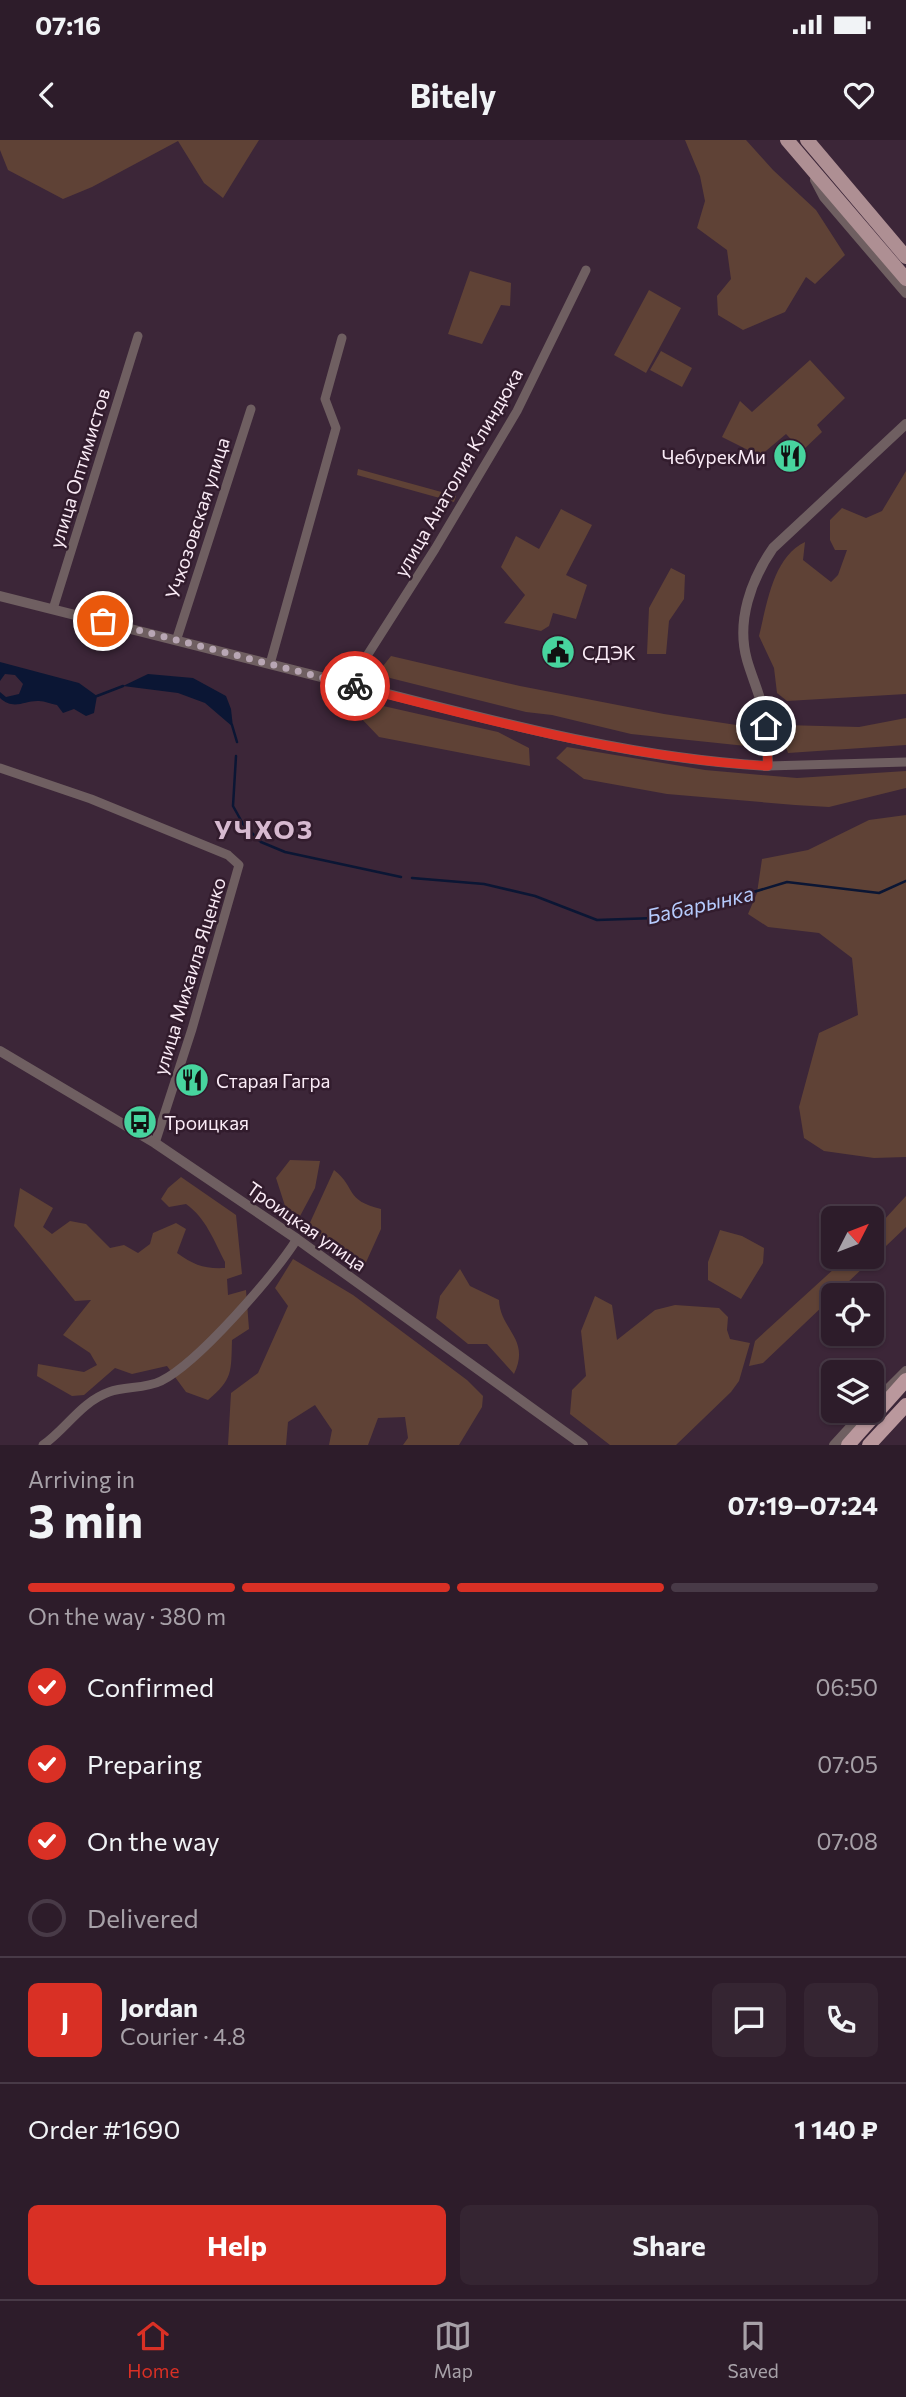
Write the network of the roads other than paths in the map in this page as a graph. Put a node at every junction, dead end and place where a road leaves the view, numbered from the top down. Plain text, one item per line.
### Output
1 (787, 140) edge
2 (807, 140) edge
3 (804, 160) junction
4 (906, 257) edge
5 (586, 270) dead end
6 (906, 279) edge
7 (906, 293) edge
8 (138, 336) dead end
9 (342, 338) dead end
10 (251, 409) dead end
11 (906, 424) edge
12 (0, 596) edge
13 (53, 609) junction
14 (177, 638) junction
15 (270, 663) junction
16 (349, 684) junction
17 (906, 762) edge
18 (768, 766) junction
19 (0, 768) edge
20 (0, 1051) edge
21 (155, 1143) junction
22 (297, 1239) junction
23 (906, 1371) edge
24 (906, 1380) edge
25 (884, 1393) edge
26 (906, 1405) edge
27 (854, 1423) edge
28 (43, 1445) edge
29 (583, 1445) edge
30 (834, 1445) edge
31 (848, 1445) edge
32 (869, 1445) edge

1 - 3 main road
2 - 4 main road
3 - 6 main road
3 - 7 street
5 - 16 street, улица Анатолия Клиндюка
8 - 13 street, улица Оптимистов
9 - 15 street
10 - 14 street, Учхозовская улица
11 - 18 street
12 - 13 street
13 - 14 street
14 - 15 street
15 - 16 street
16 - 18 street
17 - 18 street
19 - 21 street, улица Михаила Яценко
20 - 21 street, Троицкая улица
21 - 22 street, Троицкая улица
22 - 28 street
22 - 29 street, Троицкая улица
23 - 25 street
24 - 31 highway
26 - 32 highway
27 - 30 street

